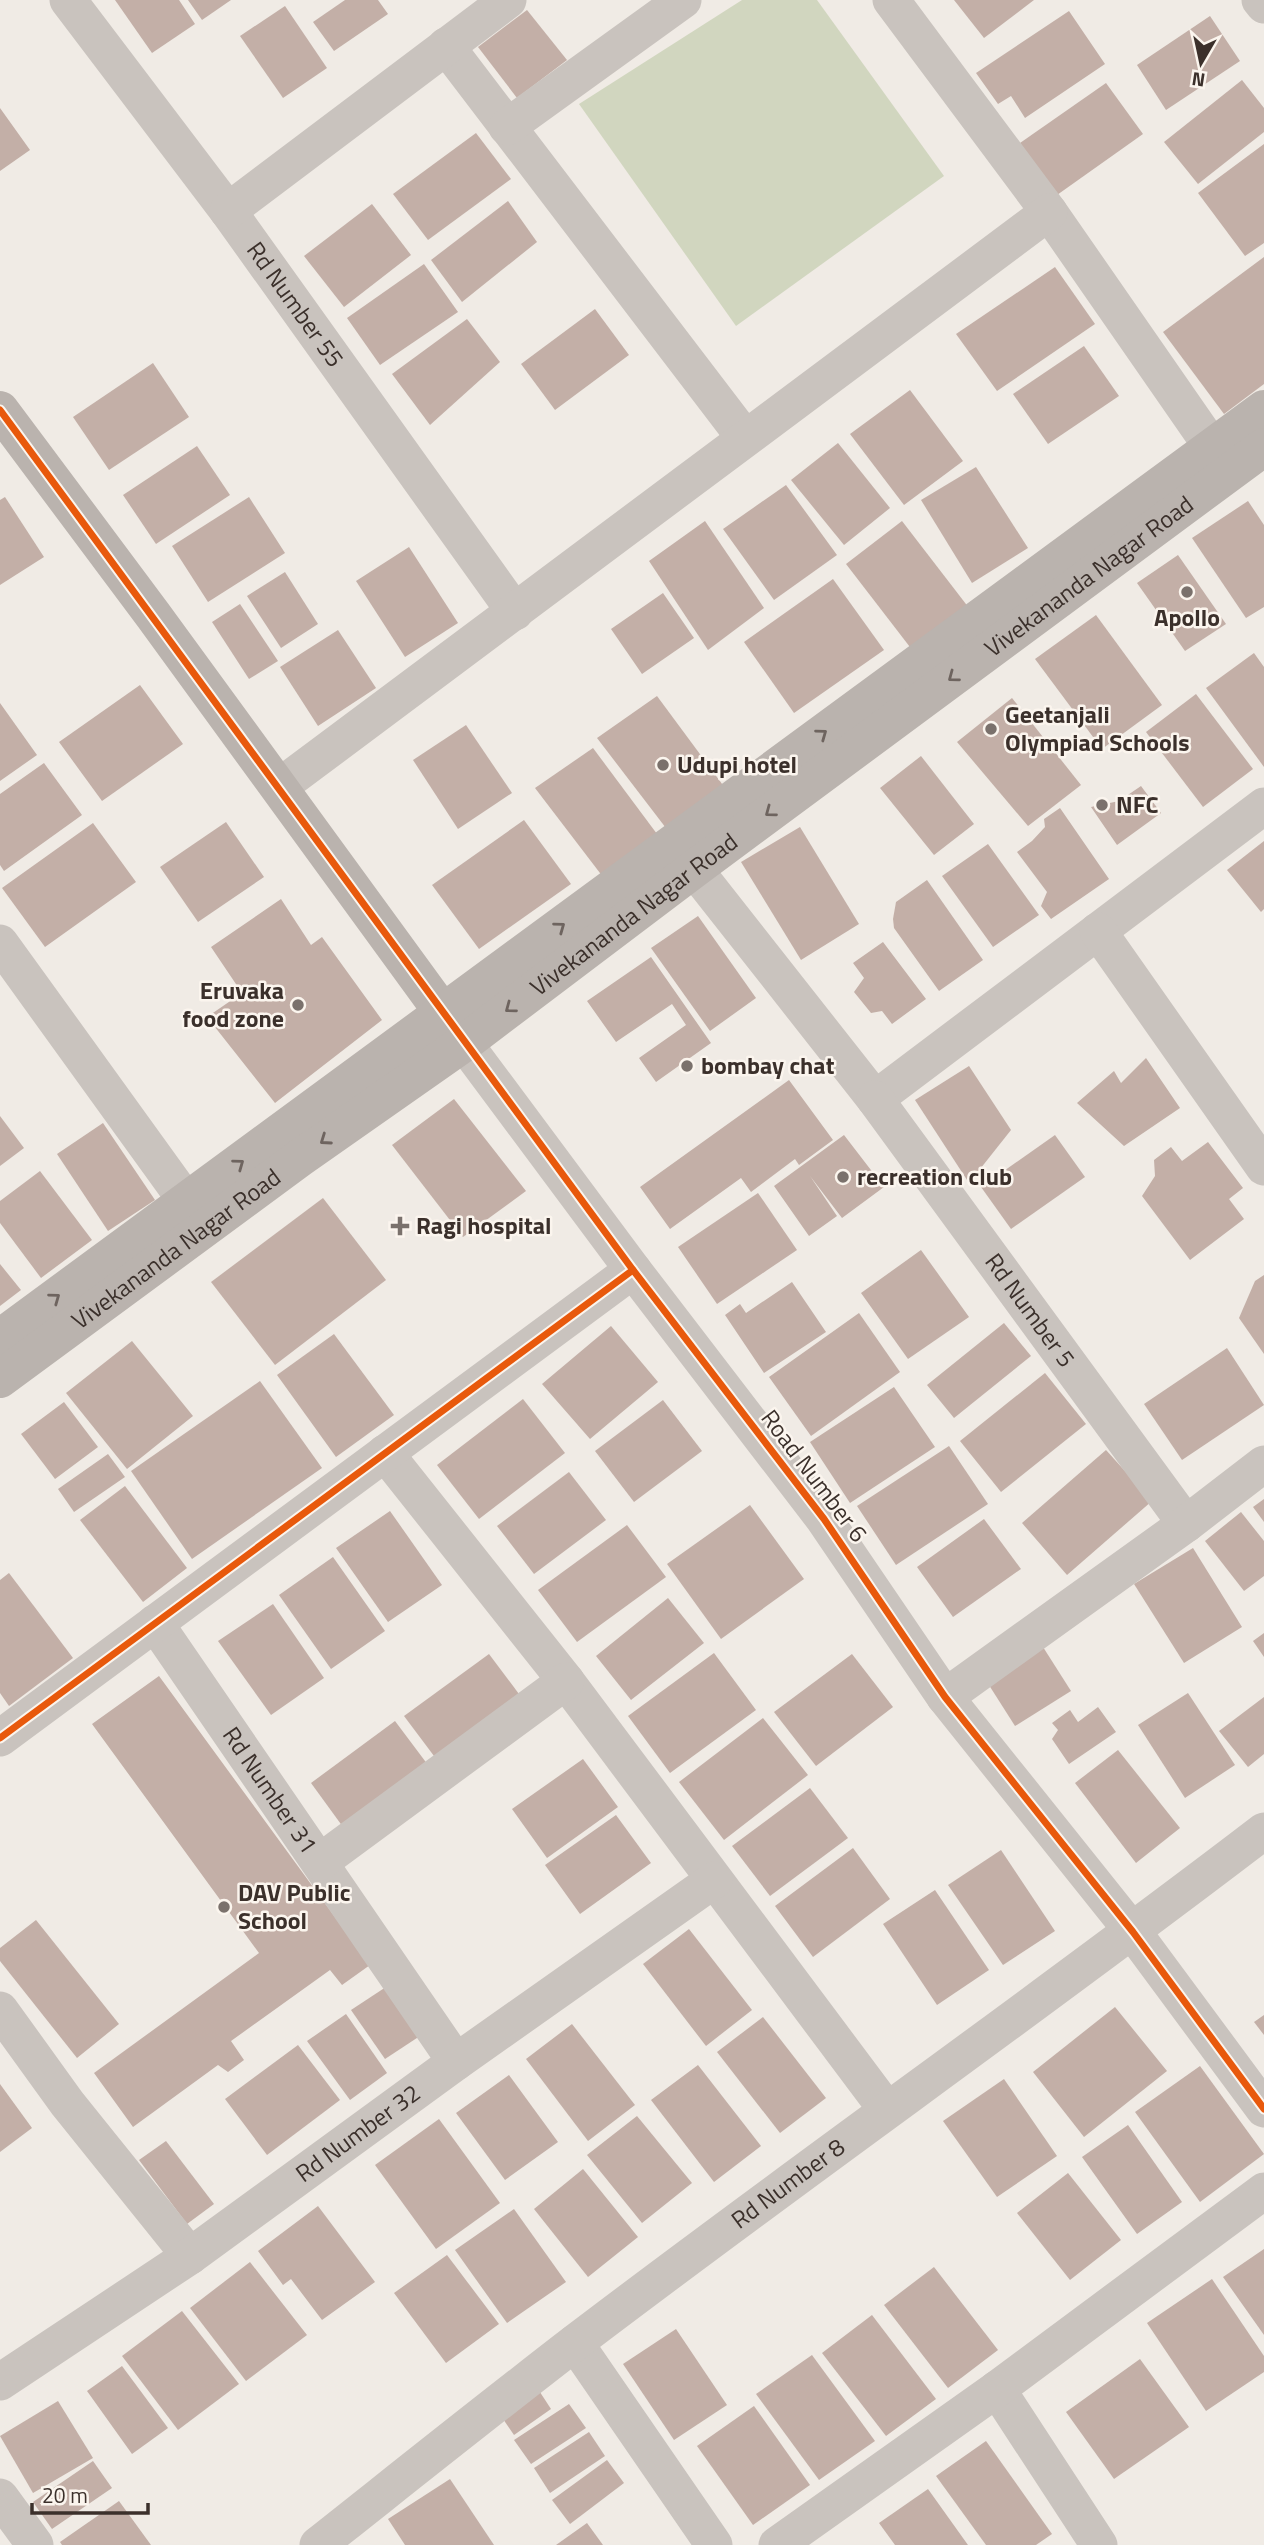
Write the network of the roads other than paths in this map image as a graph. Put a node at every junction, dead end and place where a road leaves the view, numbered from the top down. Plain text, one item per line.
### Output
1 (68, 0) edge
2 (508, 0) edge
3 (683, 0) edge
4 (891, 0) edge
5 (1260, 0) edge
6 (1264, 5) edge
7 (446, 46) junction
8 (507, 127) junction
9 (228, 211) junction
10 (1049, 212) junction
11 (1264, 409) edge
12 (0, 410) edge
13 (745, 438) junction
14 (1212, 447) junction
15 (1264, 447) edge
16 (514, 612) junction
17 (279, 787) junction
18 (1264, 806) edge
19 (694, 869) junction
20 (1098, 931) junction
21 (4, 956) edge
22 (454, 1028) junction
23 (875, 1099) junction
24 (1264, 1167) edge
25 (187, 1202) junction
26 (633, 1270) junction
27 (0, 1338) edge
28 (0, 1379) edge
29 (385, 1453) junction
30 (1264, 1464) edge
31 (1186, 1524) junction
32 (155, 1623) junction
33 (566, 1681) junction
34 (945, 1697) junction
35 (0, 1738) edge
36 (1264, 1831) edge
37 (320, 1862) junction
38 (714, 1880) junction
39 (1133, 1932) junction
40 (0, 2010) edge
41 (456, 2062) junction
42 (1264, 2109) edge
43 (887, 2110) junction
44 (1264, 2191) edge
45 (190, 2256) junction
46 (575, 2343) junction
47 (0, 2382) edge
48 (997, 2389) junction
49 (0, 2497) edge
50 (35, 2545) edge
51 (318, 2545) edge
52 (714, 2545) edge
53 (777, 2545) edge
54 (1098, 2545) edge

1 - 9 street, Rd Number 55
2 - 7 street
3 - 8 street
4 - 10 street
5 - 6 street
7 - 8 street
7 - 9 street
8 - 13 street
9 - 16 street, Rd Number 55
10 - 13 street
10 - 14 street
11 - 14 street, Vivekananda Nagar Road
12 - 17 street
13 - 16 street
22 -> 14 street, Vivekananda Nagar Road
15 -> 19 street, Vivekananda Nagar Road
16 - 17 street
17 - 22 street
18 - 20 street
19 -> 22 street, Vivekananda Nagar Road
19 - 23 street, Rd Number 5
20 - 23 street
20 - 24 street
21 - 25 street
25 -> 22 street, Vivekananda Nagar Road
22 - 26 street, Road Number 6
22 -> 28 street, Vivekananda Nagar Road
23 - 31 street, Rd Number 5
27 -> 25 street, Vivekananda Nagar Road
26 - 29 street
26 - 34 street, Road Number 6
29 - 32 street
29 - 33 street
30 - 31 street
31 - 34 street
32 - 35 street
32 - 37 street, Rd Number 31
33 - 37 street
33 - 38 street
34 - 39 street, Road Number 6
36 - 39 street, Rd Number 8
37 - 41 street, Rd Number 31
38 - 41 street, Rd Number 32
38 - 43 street
39 - 42 street, Road Number 6
39 - 43 street, Rd Number 8
40 - 45 street
41 - 45 street, Rd Number 32
43 - 46 street, Rd Number 8
44 - 48 street
45 - 47 street, Rd Number 32
46 - 51 street, Rd Number 8
46 - 52 street
48 - 53 street
48 - 54 street
49 - 50 street

